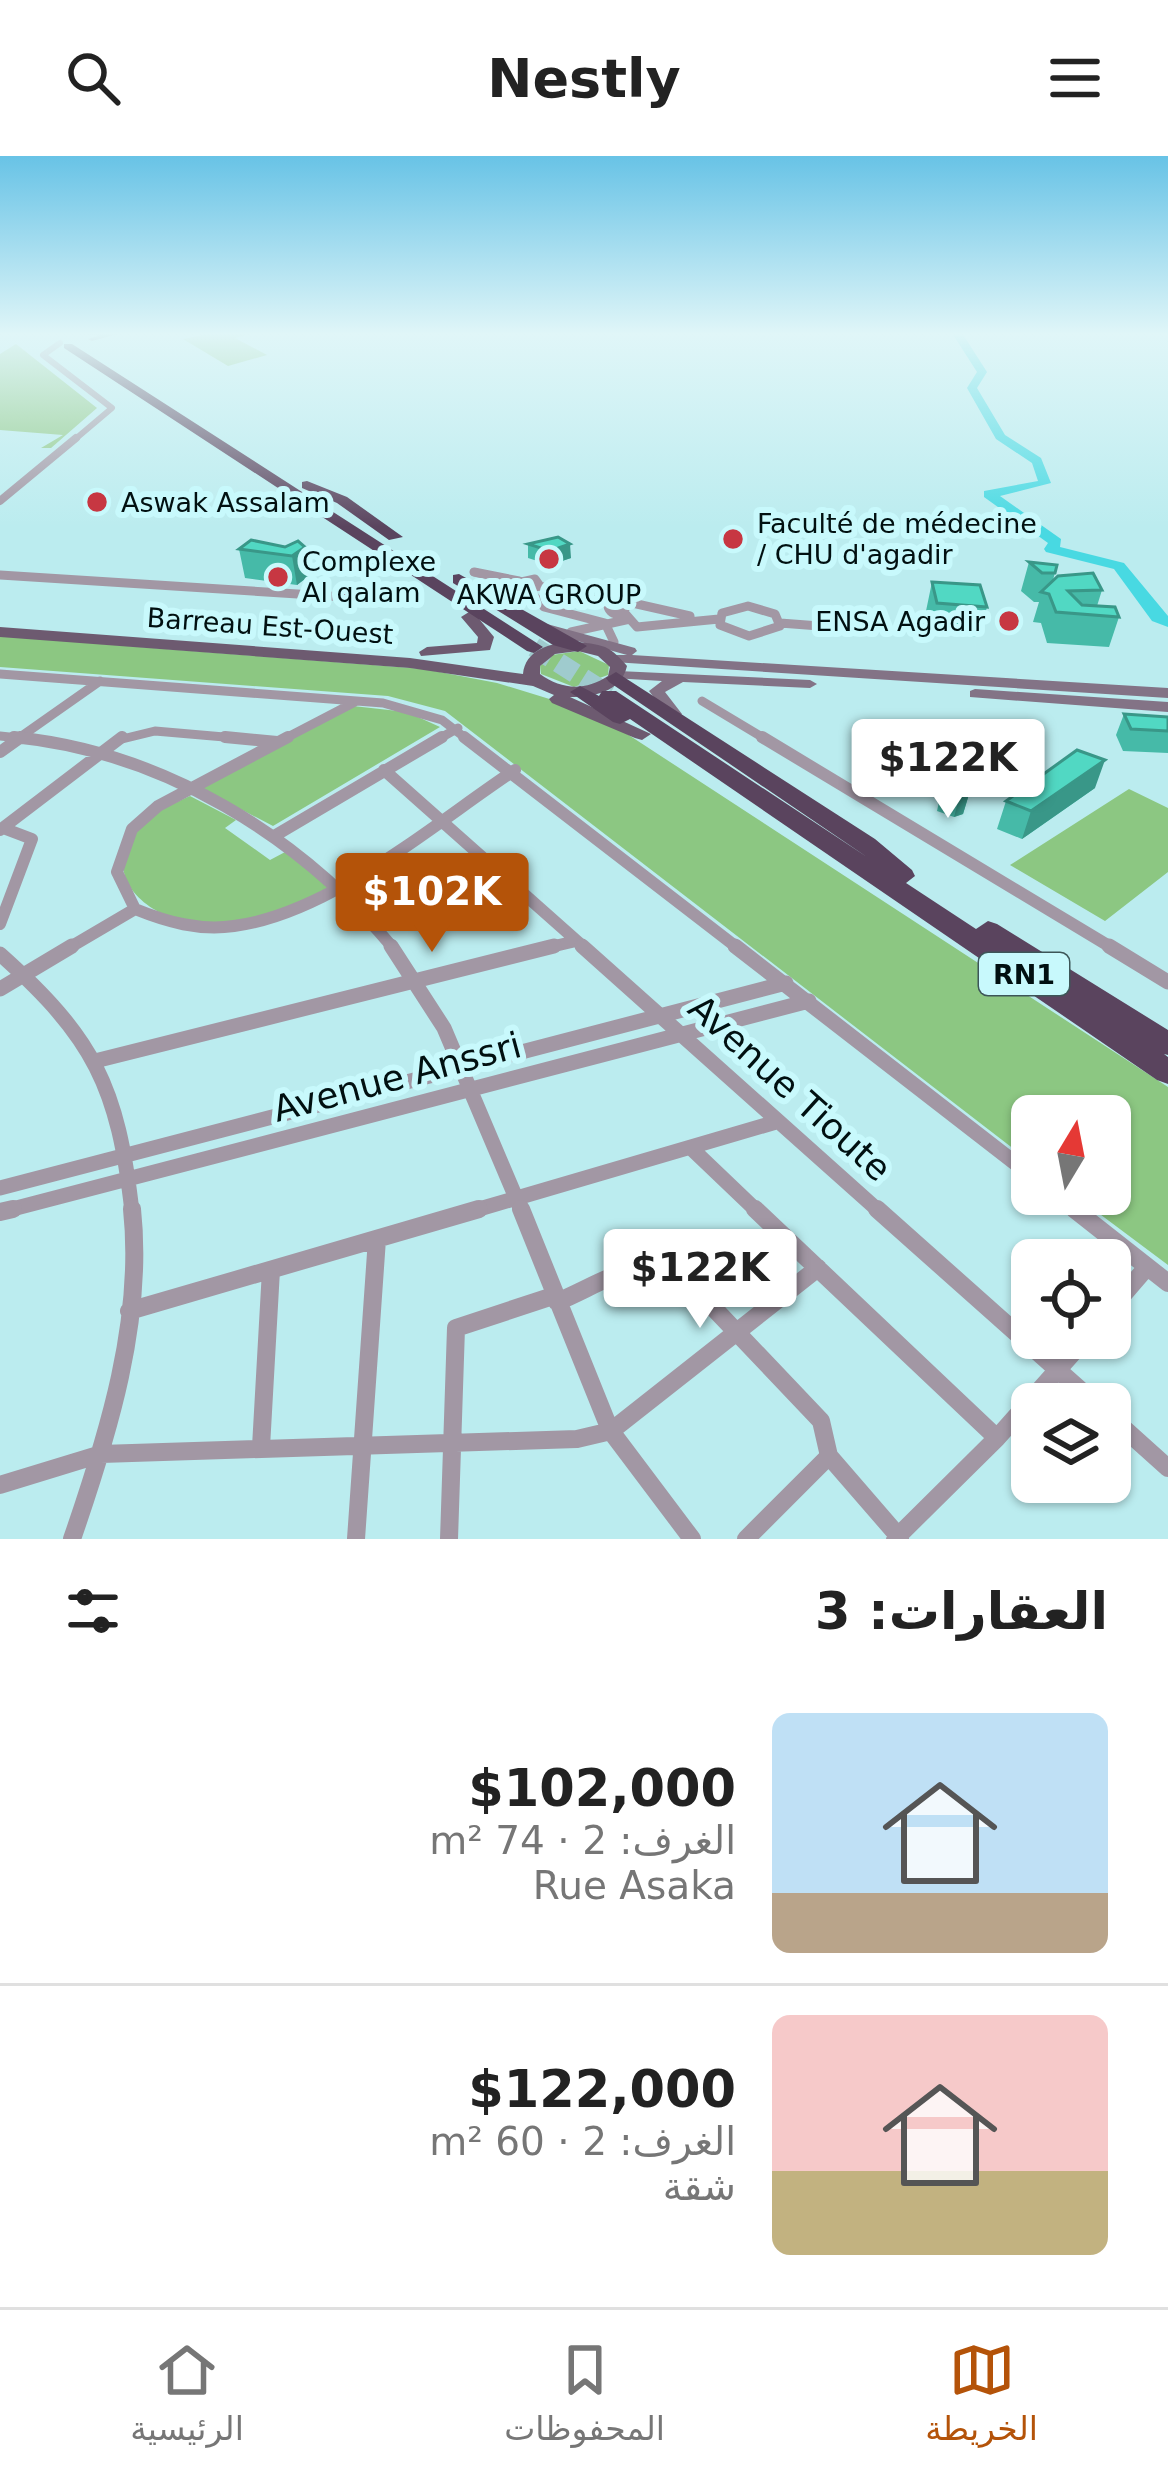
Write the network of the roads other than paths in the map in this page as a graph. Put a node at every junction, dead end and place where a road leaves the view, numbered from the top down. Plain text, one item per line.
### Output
1 (98, 398) edge
2 (167, 398) edge
3 (173, 398) edge
4 (304, 484) junction
5 (0, 501) edge
6 (351, 527) junction
7 (474, 572) dead end
8 (0, 575) edge
9 (529, 586) junction
10 (752, 592) dead end
11 (345, 597) dead end
12 (754, 607) junction
13 (627, 610) junction
14 (690, 616) junction
15 (469, 617) junction
16 (718, 619) junction
17 (0, 621) edge
18 (780, 622) junction
19 (605, 623) junction
20 (533, 624) junction
21 (859, 629) dead end
22 (0, 632) edge
23 (574, 639) junction
24 (427, 652) junction
25 (536, 659) junction
26 (448, 668) junction
27 (696, 670) junction
28 (615, 673) junction
29 (0, 674) edge
30 (100, 681) junction
31 (580, 692) junction
32 (1168, 693) edge
33 (356, 701) junction
34 (702, 701) dead end
35 (1168, 707) edge
36 (674, 714) junction
37 (458, 728) junction
38 (642, 734) junction
39 (0, 736) edge
40 (20, 737) junction
41 (279, 742) junction
42 (0, 752) edge
43 (93, 755) junction
44 (384, 770) junction
45 (514, 770) junction
46 (189, 788) junction
47 (440, 820) junction
48 (2, 829) edge
49 (276, 835) junction
50 (892, 876) junction
51 (340, 885) junction
52 (135, 909) junction
53 (0, 924) edge
54 (576, 941) junction
55 (0, 954) edge
56 (27, 973) junction
57 (422, 981) junction
58 (1168, 982) edge
59 (786, 983) junction
60 (0, 989) edge
61 (809, 1001) junction
62 (662, 1018) junction
63 (680, 1034) junction
64 (1168, 1044) edge
65 (95, 1061) junction
66 (466, 1068) junction
67 (1168, 1072) edge
68 (475, 1087) junction
69 (776, 1123) junction
70 (691, 1148) junction
71 (126, 1155) junction
72 (1011, 1160) edge
73 (132, 1179) junction
74 (0, 1188) edge
75 (517, 1198) junction
76 (0, 1212) edge
77 (1082, 1215) edge
78 (377, 1239) junction
79 (1148, 1267) junction
80 (818, 1268) junction
81 (272, 1270) junction
82 (1168, 1283) edge
83 (1131, 1286) edge
84 (555, 1299) junction
85 (129, 1311) junction
86 (741, 1334) junction
87 (1068, 1359) edge
88 (1058, 1370) junction
89 (1073, 1383) edge
90 (611, 1431) junction
91 (1131, 1435) edge
92 (997, 1438) junction
93 (454, 1442) junction
94 (362, 1444) junction
95 (261, 1447) junction
96 (101, 1454) junction
97 (829, 1456) junction
98 (1168, 1468) edge
99 (0, 1485) edge
100 (898, 1538) edge
101 (72, 1539) edge
102 (356, 1539) edge
103 (449, 1539) edge
104 (692, 1539) edge
105 (746, 1539) edge

1 - 5 street
2 - 6 highway
3 - 4 highway
4 - 20 highway
4 - 25 highway
6 - 15 highway
6 - 25 highway
7 - 9 street
8 - 11 street
9 - 13 street
9 - 19 street
10 - 12 street
12 - 16 street
12 - 18 street
13 - 14 street
13 - 14 street
13 - 19 street
14 - 16 street
15 - 24 main road
15 - 25 highway
16 - 18 street
17 - 24 main road, Barreau Est-Ouest
18 - 21 street
19 - 23 street
19 - 28 street
20 - 23 highway
20 - 27 main road
22 - 26 main road, Barreau Est-Ouest
23 - 25 main road
23 - 28 main road
24 - 25 main road, Barreau Est-Ouest
25 - 26 main road, Barreau Est-Ouest
25 - 31 main road
26 - 38 main road
27 - 28 main road
27 - 32 main road
27 - 35 main road
27 - 36 main road
28 - 31 main road
28 - 36 highway
28 - 50 highway, RN1
29 - 30 street
30 - 33 street
30 - 40 street
31 - 38 highway
33 - 37 street
33 - 41 street
34 - 58 street
36 - 50 highway
37 - 44 street
37 - 45 street
38 - 50 highway
39 - 40 street
40 - 42 street
40 - 43 street
41 - 43 street
41 - 46 street
43 - 46 street
43 - 48 street
44 - 47 street, Avenue Tioute
44 - 49 street
45 - 47 street
45 - 59 street
46 - 49 street
46 - 52 street
47 - 51 street
47 - 54 street, Avenue Tioute
48 - 53 street
49 - 51 street
50 - 64 highway, RN1
50 - 67 highway, RN1
51 - 52 street
51 - 57 street
52 - 56 street
54 - 57 street
54 - 62 street, Avenue Tioute
55 - 56 street
56 - 60 street
56 - 65 street
57 - 65 street
57 - 66 street
59 - 61 street
59 - 62 street, Avenue Anssri
61 - 63 street, Avenue Anssri
61 - 72 street
62 - 63 street, Avenue Tioute
62 - 66 street, Avenue Anssri
63 - 68 street, Avenue Anssri
63 - 69 street, Avenue Tioute
65 - 71 street
66 - 68 street
66 - 71 street, Avenue Anssri
68 - 73 street, Avenue Anssri
68 - 75 street
69 - 70 street
69 - 88 street, Avenue Tioute
70 - 75 street
70 - 80 street
71 - 73 street
71 - 74 street, Avenue Anssri
73 - 76 street, Avenue Anssri
73 - 85 street
75 - 78 street
75 - 84 street
77 - 79 street
78 - 81 street
78 - 94 street
79 - 82 street
79 - 83 street
80 - 86 street
80 - 92 street
81 - 85 street
81 - 95 street
84 - 86 street
84 - 90 street
84 - 93 street
85 - 96 street
86 - 90 street
86 - 97 street
87 - 88 street
88 - 89 street, Avenue Tioute
88 - 92 street
90 - 93 street
90 - 104 street
91 - 98 street
92 - 100 street
93 - 94 street
93 - 103 street
94 - 95 street
94 - 102 street
95 - 96 street
96 - 99 street
96 - 101 street
97 - 100 street
97 - 105 street

